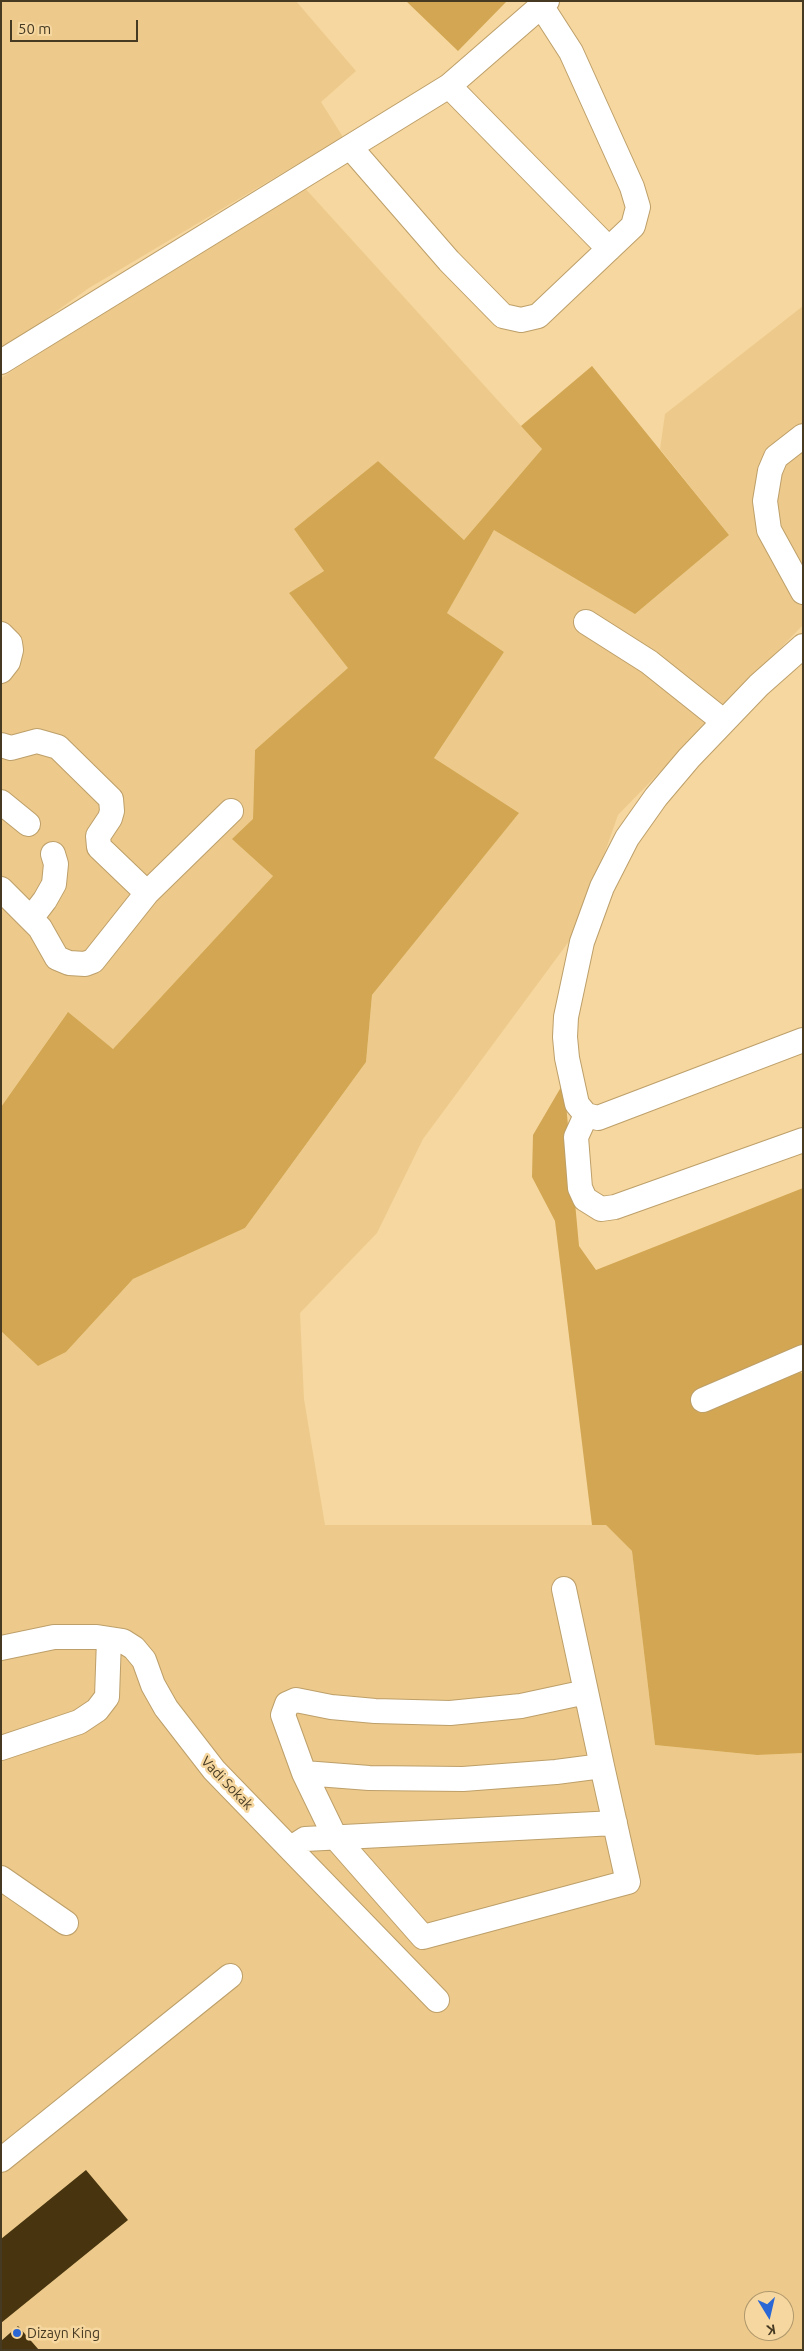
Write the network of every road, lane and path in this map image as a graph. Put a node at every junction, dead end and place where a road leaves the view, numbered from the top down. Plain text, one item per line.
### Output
1 (544, 4) edge
2 (449, 86) junction
3 (350, 147) junction
4 (609, 249) junction
5 (1, 362) edge
6 (803, 436) edge
7 (803, 592) edge
8 (586, 622) dead end
9 (1, 634) edge
10 (803, 646) edge
11 (1, 671) edge
12 (723, 721) junction
13 (1, 744) edge
14 (1, 802) edge
15 (231, 811) dead end
16 (28, 824) dead end
17 (53, 854) dead end
18 (1, 889) edge
19 (147, 893) junction
20 (32, 917) junction
21 (803, 1040) edge
22 (586, 1115) junction
23 (803, 1140) edge
24 (803, 1357) edge
25 (703, 1400) dead end
26 (564, 1589) dead end
27 (109, 1638) junction
28 (1, 1648) edge
29 (586, 1692) junction
30 (1, 1748) edge
31 (602, 1766) junction
32 (304, 1773) junction
33 (615, 1822) junction
34 (335, 1837) junction
35 (291, 1848) junction
36 (1, 1878) edge
37 (66, 1923) dead end
38 (230, 1976) dead end
39 (437, 2000) dead end
40 (1, 2160) edge

1 - 2 street
1 - 4 street
2 - 3 street
2 - 4 street
3 - 4 street
3 - 5 street
6 - 7 street
8 - 12 street
9 - 11 street
10 - 12 street
12 - 22 street
13 - 19 street
14 - 16 street
15 - 19 street
17 - 20 street
18 - 20 street
19 - 20 street
21 - 22 street
22 - 23 street
24 - 25 street
26 - 29 street
27 - 28 street, Vadi Sokak
27 - 30 street
27 - 35 street, Vadi Sokak
29 - 31 street
29 - 32 street
31 - 32 street
31 - 33 street
32 - 34 street
33 - 34 street
33 - 34 street
34 - 35 street
35 - 39 street, Vadi Sokak
36 - 37 street
38 - 40 street

